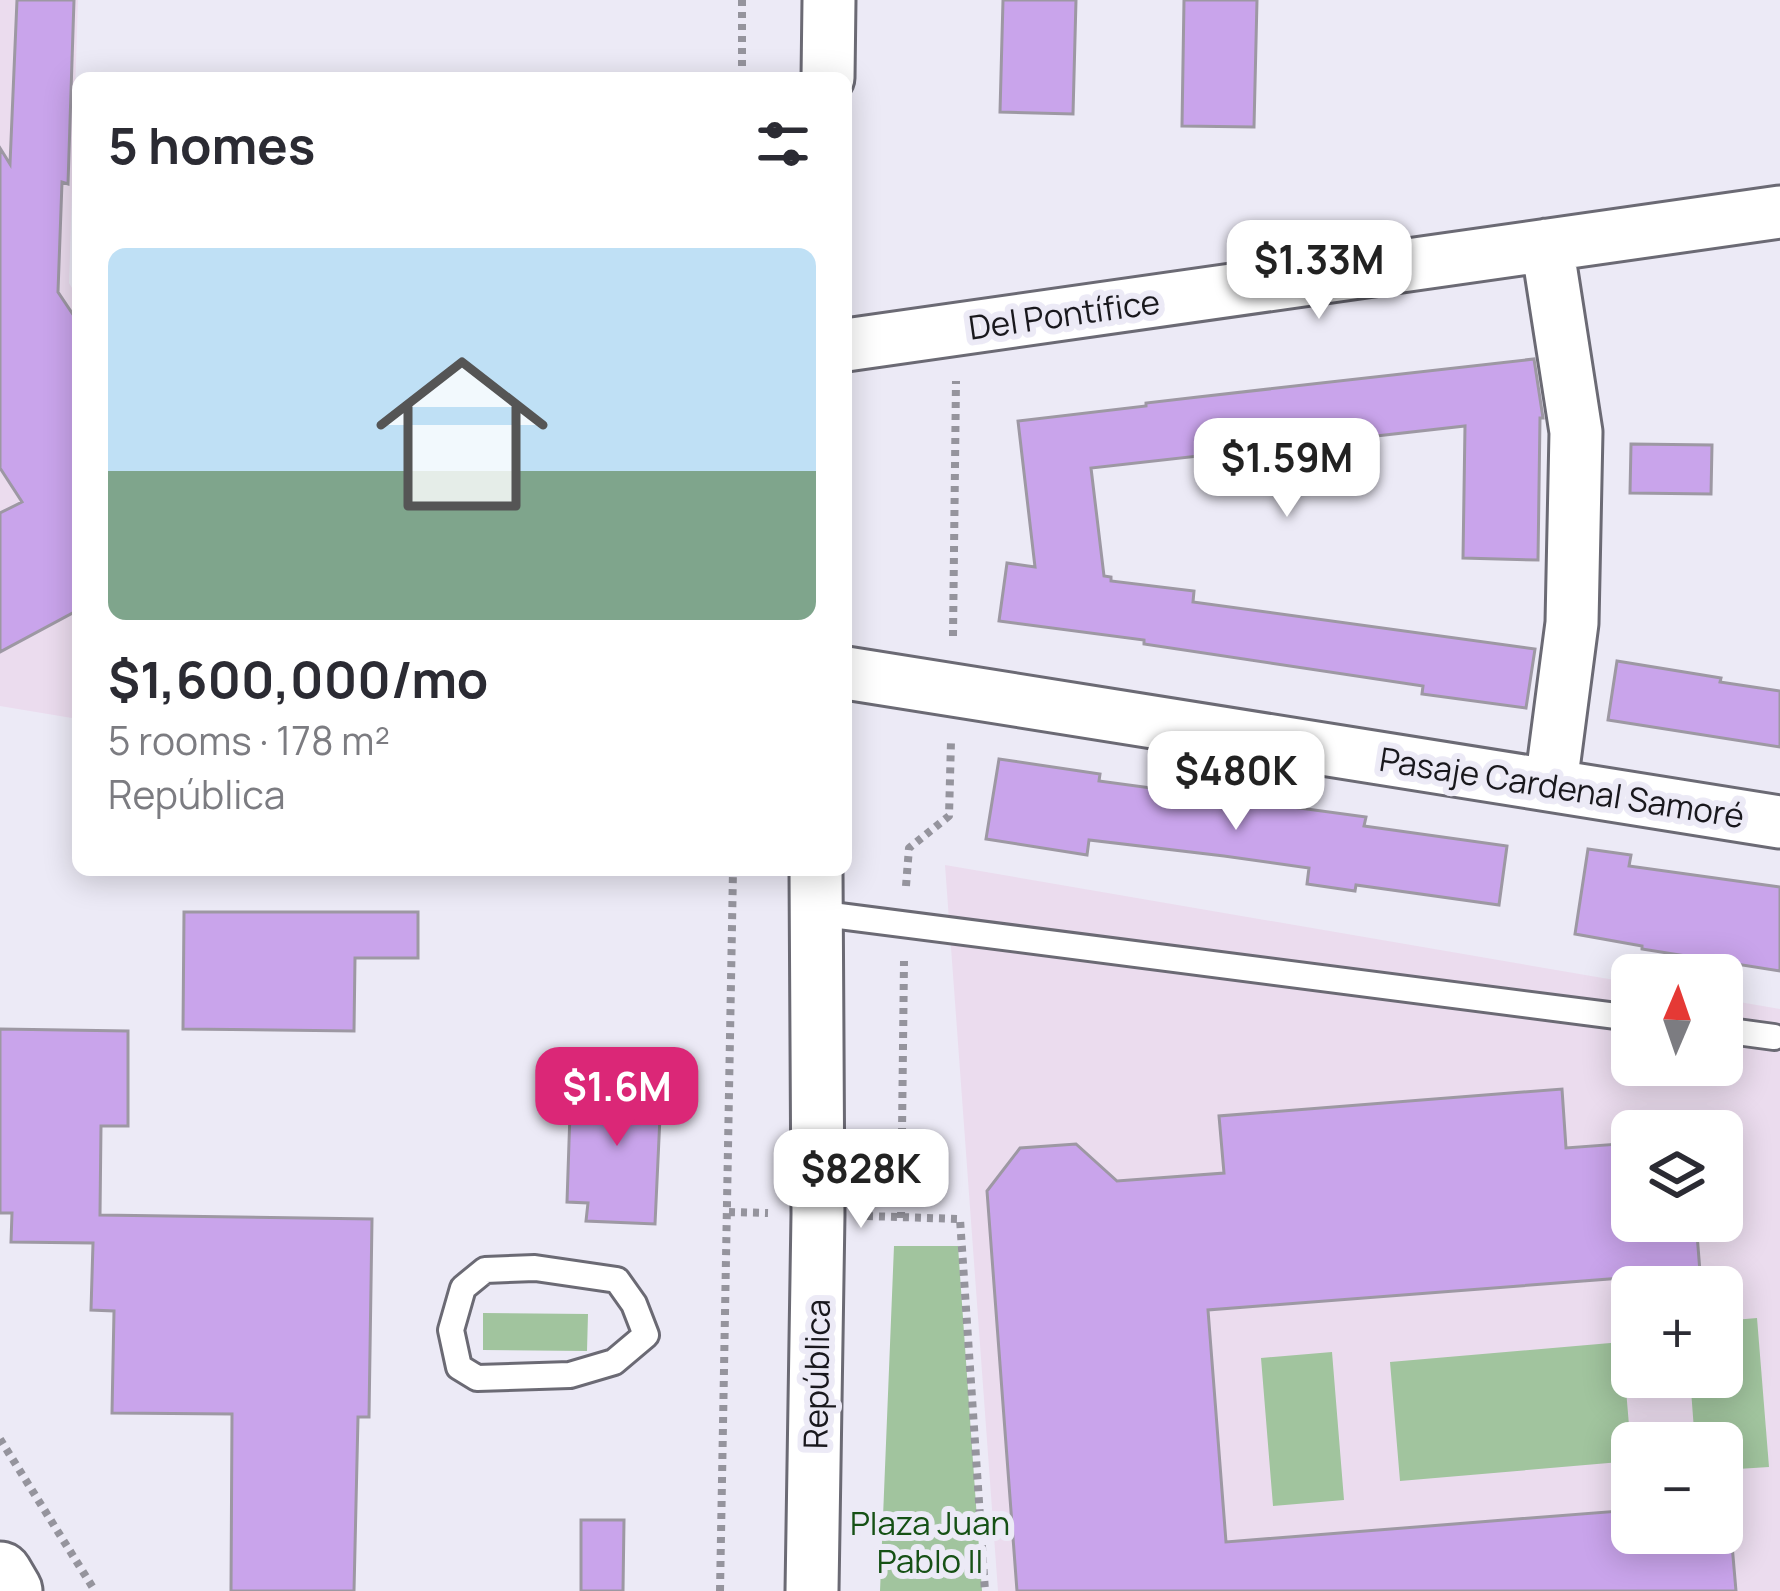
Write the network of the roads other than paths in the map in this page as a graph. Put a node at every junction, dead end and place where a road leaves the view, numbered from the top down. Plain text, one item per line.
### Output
1 (829, 0) edge
2 (828, 72) edge
3 (1780, 212) edge
4 (1547, 245) junction
5 (852, 344) edge
6 (852, 674) edge
7 (1551, 784) junction
8 (1780, 822) edge
9 (816, 891) edge
10 (1611, 1015) edge
11 (1743, 1033) edge
12 (1774, 1037) dead end
13 (646, 1335) joint
14 (0, 1574) edge
15 (10, 1591) edge
16 (812, 1591) edge

1 - 2 street
3 - 4 street, Del Pontífice
4 - 5 street, Del Pontífice
4 - 7 street
6 - 7 street, Pasaje Cardenal Samoré
7 - 8 street, Pasaje Cardenal Samoré
9 - 10 lane
9 - 16 street, República
11 - 12 lane
13 - 13 lane
14 - 15 street

